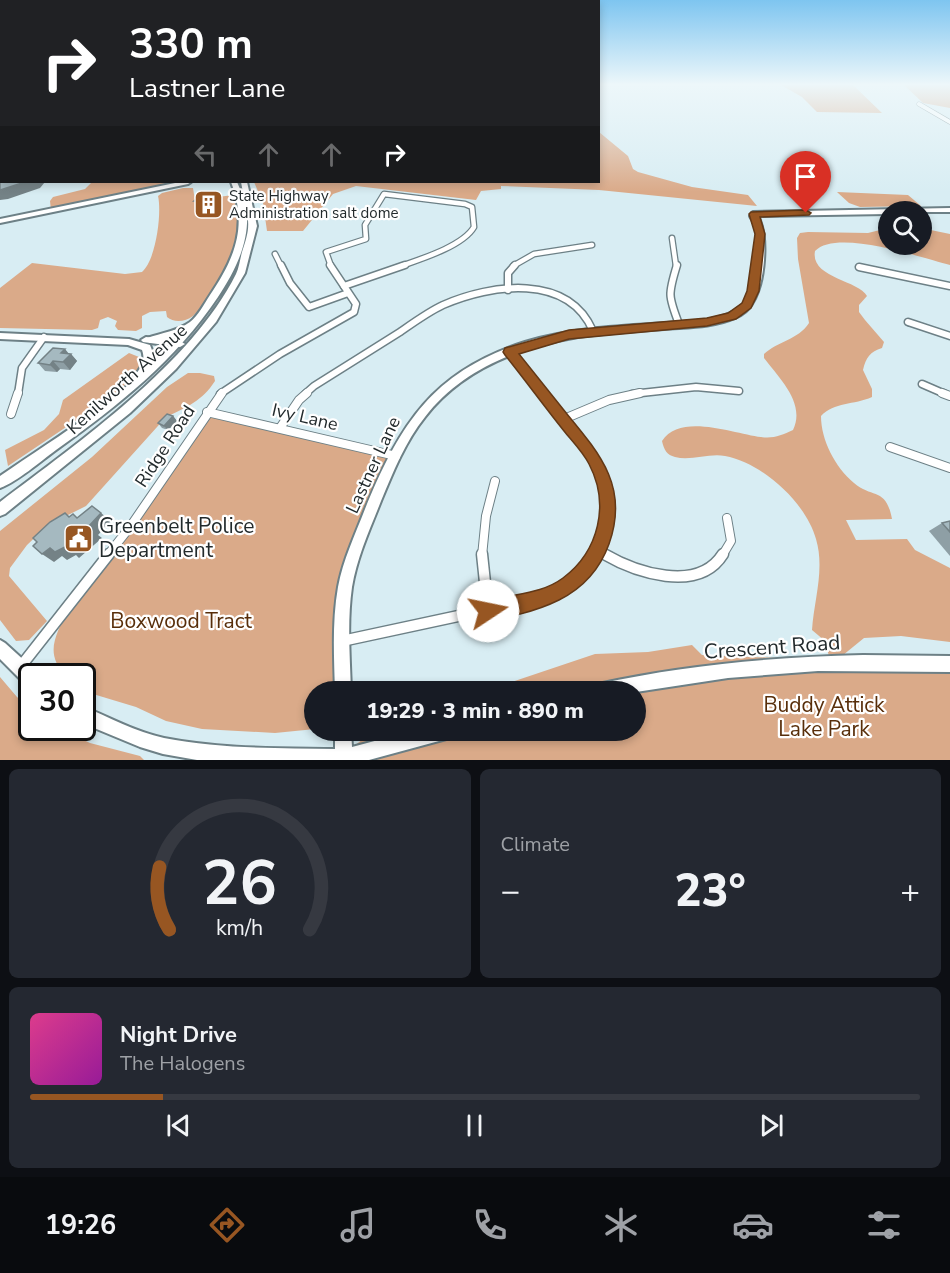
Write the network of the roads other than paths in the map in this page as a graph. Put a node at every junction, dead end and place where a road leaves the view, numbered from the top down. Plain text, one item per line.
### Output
1 (183, 183) edge
2 (234, 183) edge
3 (244, 183) edge
4 (950, 210) edge
5 (0, 221) edge
6 (672, 238) dead end
7 (592, 245) dead end
8 (275, 254) dead end
9 (859, 267) dead end
10 (344, 286) junction
11 (950, 286) edge
12 (508, 290) junction
13 (348, 293) junction
14 (201, 317) junction
15 (908, 322) dead end
16 (679, 324) junction
17 (593, 331) junction
18 (0, 336) edge
19 (950, 336) edge
20 (44, 337) junction
21 (112, 340) junction
22 (150, 340) junction
23 (180, 344) junction
24 (510, 352) junction
25 (171, 366) junction
26 (922, 384) dead end
27 (130, 388) junction
28 (739, 391) dead end
29 (950, 396) edge
30 (207, 412) junction
31 (11, 414) dead end
32 (564, 419) junction
33 (280, 428) junction
34 (890, 447) dead end
35 (396, 456) junction
36 (950, 468) edge
37 (495, 482) dead end
38 (0, 483) edge
39 (0, 510) edge
40 (727, 518) dead end
41 (598, 551) junction
42 (488, 611) junction
43 (342, 641) junction
44 (0, 648) edge
45 (32, 663) edge
46 (950, 664) edge
47 (18, 666) edge
48 (343, 681) edge
49 (646, 682) edge
50 (96, 720) edge
51 (343, 741) edge
52 (408, 741) edge
53 (344, 758) junction

1 - 5 street
2 - 14 street, Kenilworth Avenue
3 - 25 street, Kenilworth Avenue
4 - 16 street, Lastner Lane
6 - 16 street
7 - 12 street
8 - 13 street
9 - 11 street
10 - 10 street
10 - 13 street
12 - 17 street
12 - 33 street
13 - 30 street, Ridge Road
14 - 22 street
14 - 23 street, Kenilworth Avenue
15 - 19 street
16 - 17 street, Lastner Lane
17 - 24 street, Lastner Lane
18 - 20 street
20 - 21 street
20 - 31 street
21 - 22 street
21 - 27 street
22 - 23 street
23 - 25 street
23 - 27 street, Kenilworth Avenue
24 - 32 street
24 - 35 street, Lastner Lane
25 - 39 street, Kenilworth Avenue
26 - 29 street
27 - 38 street, Kenilworth Avenue
28 - 32 street
30 - 33 street, Ivy Lane
30 - 45 street, Ridge Road
32 - 41 street
33 - 35 street, Ivy Lane
34 - 36 street
35 - 43 street, Lastner Lane
37 - 42 street
40 - 41 street
41 - 42 street
42 - 43 street
43 - 48 street, Lastner Lane
44 - 47 street
46 - 49 street, Crescent Road
50 - 53 street
51 - 53 street
52 - 53 street

